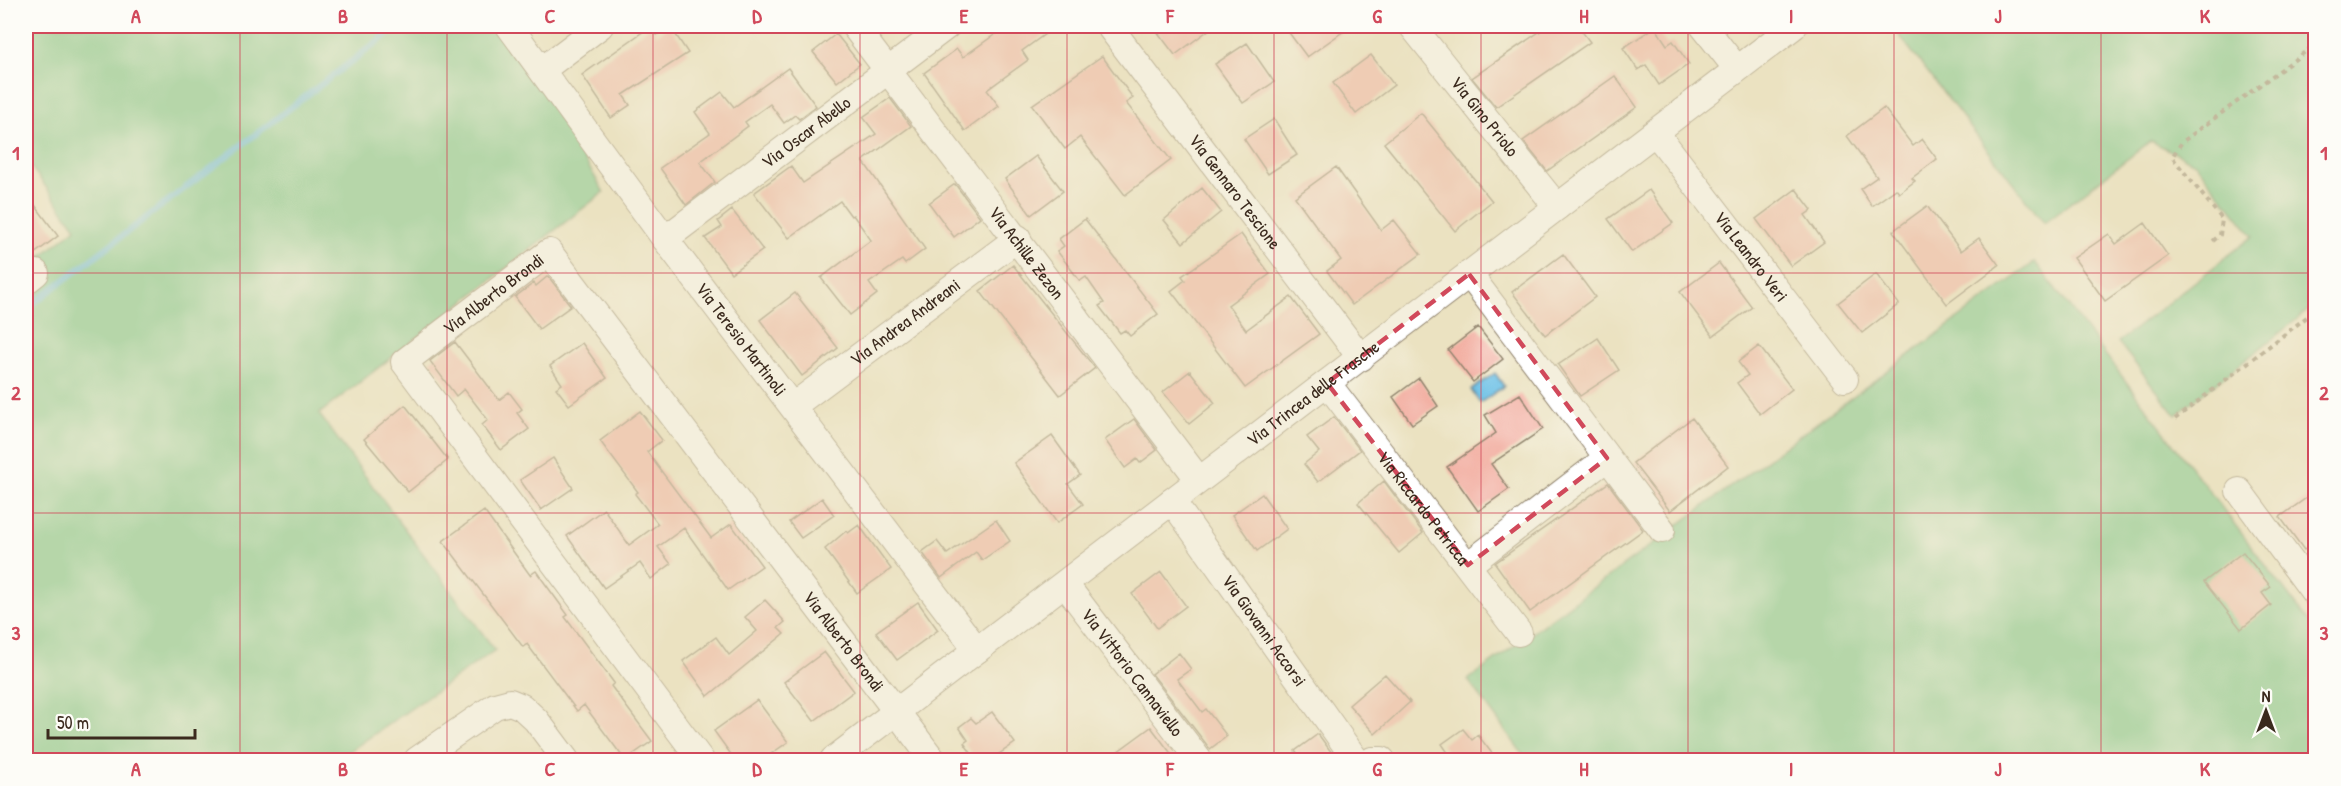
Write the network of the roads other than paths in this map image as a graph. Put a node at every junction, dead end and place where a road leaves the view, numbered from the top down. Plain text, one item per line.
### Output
1 (509, 26) edge
2 (600, 26) edge
3 (854, 26) edge
4 (947, 26) edge
5 (1109, 26) edge
6 (1412, 26) edge
7 (1703, 26) edge
8 (1794, 26) edge
9 (1737, 69) junction
10 (542, 70) junction
11 (888, 70) junction
12 (1656, 133) junction
13 (1557, 207) junction
14 (1018, 238) junction
15 (665, 239) junction
16 (1469, 274) junction
17 (1361, 358) junction
18 (1845, 380) dead end
19 (1327, 383) junction
20 (793, 406) junction
21 (1607, 458) junction
22 (1199, 480) junction
23 (2239, 491) dead end
24 (1172, 501) junction
25 (1662, 530) dead end
26 (1468, 565) junction
27 (1065, 584) junction
28 (2313, 585) edge
29 (1519, 633) dead end
30 (976, 650) junction
31 (897, 711) junction
32 (417, 760) edge
33 (566, 760) edge
34 (700, 760) edge
35 (832, 760) edge
36 (933, 760) edge
37 (1199, 760) edge
38 (1356, 760) edge
39 (1372, 760) edge
40 (1382, 760) edge

1 - 10 street, Via Teresio Martinoli
2 - 10 street
3 - 11 street, Via Achille Zezon
4 - 11 street, Via Oscar Abello
5 - 17 street, Via Gennaro Tescione
6 - 13 street, Via Gino Priolo
7 - 9 street
8 - 9 street, Via Trincea delle Frasche
9 - 12 street, Via Trincea delle Frasche
10 - 15 street, Via Teresio Martinoli
11 - 14 street, Via Achille Zezon
11 - 15 street, Via Oscar Abello
12 - 13 street, Via Trincea delle Frasche
12 - 18 street, Via Leandro Veri
13 - 16 street, Via Trincea delle Frasche
14 - 20 street, Via Andrea Andreani
14 - 22 street, Via Achille Zezon
15 - 20 street, Via Teresio Martinoli
16 - 17 street, Via Trincea delle Frasche
16 - 21 street
17 - 19 street, Via Trincea delle Frasche
19 - 22 street, Via Trincea delle Frasche
19 - 26 street, Via Riccardo Petricca
20 - 30 street, Via Teresio Martinoli
21 - 25 street
21 - 26 street
22 - 24 street, Via Trincea delle Frasche
23 - 28 street
24 - 27 street, Via Trincea delle Frasche
24 - 38 street, Via Giovanni Accorsi
26 - 29 street, Via Riccardo Petricca
27 - 30 street, Via Trincea delle Frasche
27 - 37 street, Via Vittorio Cannaviello
30 - 31 street, Via Trincea delle Frasche
31 - 34 street, Via Alberto Brondi
31 - 35 street, Via Trincea delle Frasche
31 - 36 street
32 - 33 street
39 - 40 street

